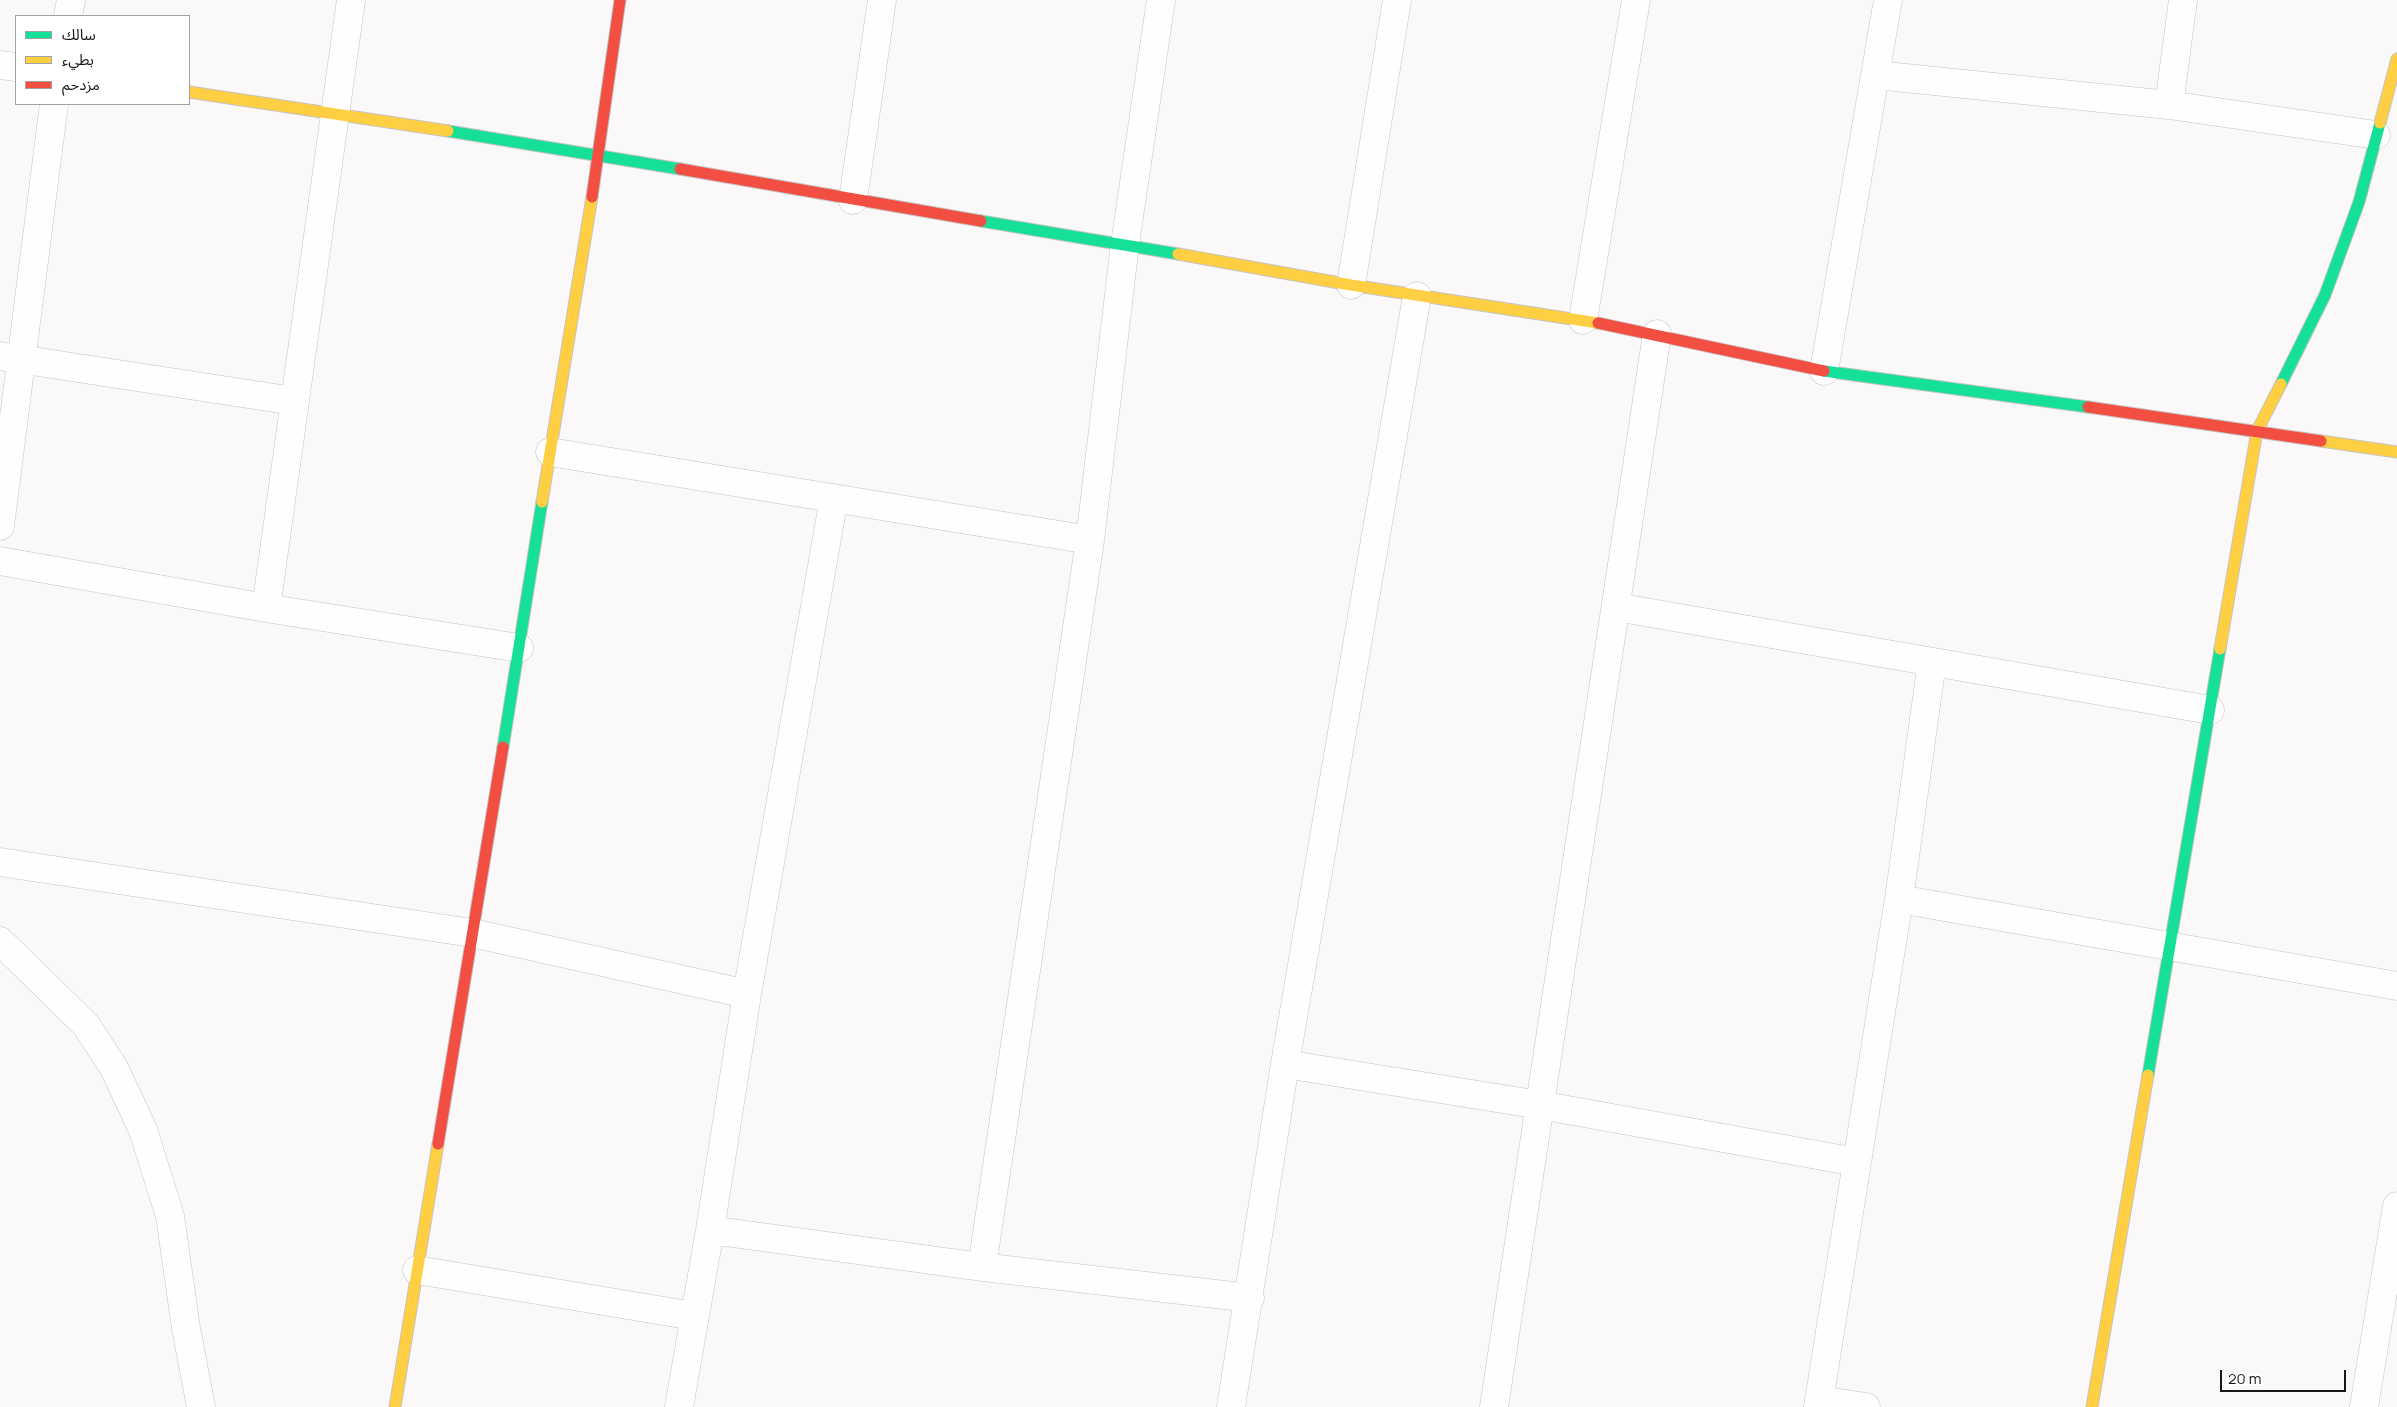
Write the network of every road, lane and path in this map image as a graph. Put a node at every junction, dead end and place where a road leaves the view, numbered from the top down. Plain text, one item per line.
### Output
1 (71, 0) edge
2 (351, 0) edge
3 (620, 0) edge
4 (882, 0) edge
5 (1161, 0) edge
6 (1397, 0) edge
7 (1636, 0) edge
8 (1888, 0) edge
9 (2183, 0) edge
10 (68, 15) edge
11 (2397, 58) edge
12 (0, 65) edge
13 (15, 67) edge
14 (1876, 75) junction
15 (190, 92) edge
16 (54, 105) edge
17 (2169, 105) junction
18 (334, 113) junction
19 (2376, 135) junction
20 (599, 154) junction
21 (853, 200) junction
22 (1125, 244) junction
23 (1351, 285) junction
24 (1417, 296) junction
25 (1583, 320) junction
26 (1657, 334) junction
27 (11, 358) edge
28 (1824, 371) junction
29 (294, 401) junction
30 (2257, 431) junction
31 (550, 452) junction
32 (2397, 452) edge
33 (834, 498) junction
34 (0, 526) edge
35 (1090, 540) junction
36 (0, 561) edge
37 (266, 608) junction
38 (1616, 608) junction
39 (518, 648) junction
40 (1932, 662) junction
41 (2210, 710) junction
42 (0, 862) edge
43 (1899, 899) junction
44 (472, 933) junction
45 (0, 941) edge
46 (2170, 946) junction
47 (2397, 986) edge
48 (747, 994) junction
49 (1285, 1064) junction
50 (1540, 1105) junction
51 (1856, 1162) junction
52 (2397, 1206) edge
53 (710, 1230) junction
54 (982, 1267) junction
55 (417, 1270) junction
56 (1250, 1298) junction
57 (694, 1316) junction
58 (1818, 1403) edge
59 (201, 1407) edge
60 (395, 1407) edge
61 (679, 1407) edge
62 (1231, 1407) edge
63 (1494, 1407) edge
64 (1866, 1407) edge
65 (2092, 1407) edge
66 (2364, 1407) edge

1 - 10 street
2 - 18 street
3 - 20 street
4 - 21 street
5 - 22 street
6 - 23 street
7 - 25 street
8 - 14 street
9 - 17 street
11 - 19 street
12 - 13 street
14 - 17 street
14 - 28 street
15 - 18 street
16 - 27 street
17 - 19 street
18 - 20 street
18 - 29 street
19 - 30 street
20 - 21 street
20 - 31 street
21 - 22 street
22 - 23 street
22 - 35 street
23 - 24 street
24 - 25 street
24 - 49 street
25 - 26 street
26 - 28 street
26 - 38 street
27 - 29 street
27 - 34 street
28 - 30 street
29 - 37 street
30 - 32 street
30 - 41 street
31 - 33 street
31 - 39 street
33 - 35 street
33 - 48 street
35 - 54 street
36 - 37 street
37 - 39 street
38 - 40 street
38 - 50 street
39 - 44 street
40 - 41 street
40 - 43 street
41 - 46 street
42 - 44 street
43 - 46 street
43 - 51 street
44 - 48 street
44 - 55 street
45 - 59 street
46 - 47 street
46 - 65 street
48 - 53 street
49 - 50 street
49 - 56 street
50 - 51 street
50 - 63 street
51 - 58 street
52 - 66 street
53 - 54 street
53 - 57 street
54 - 56 street
55 - 57 street
55 - 60 street
56 - 62 street
57 - 61 street
58 - 64 street

